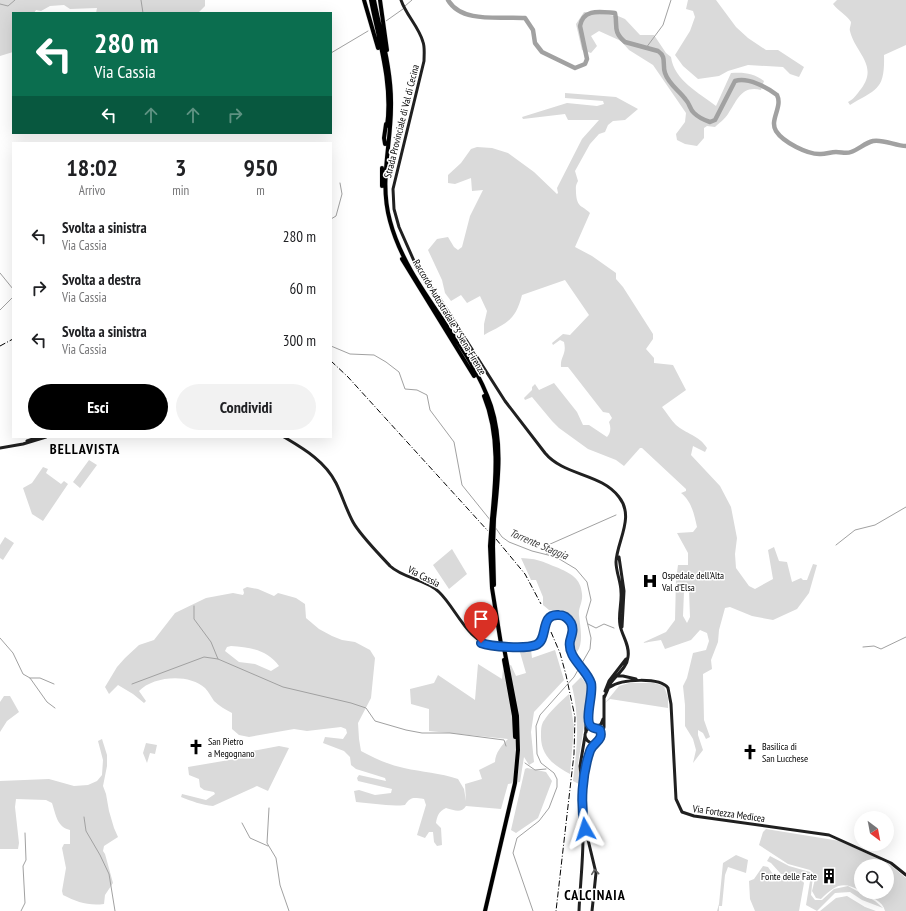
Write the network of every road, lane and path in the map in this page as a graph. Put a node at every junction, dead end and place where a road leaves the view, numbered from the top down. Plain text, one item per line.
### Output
1 (364, 0) edge
2 (371, 0) edge
3 (374, 0) edge
4 (380, 0) edge
5 (401, 0) edge
6 (391, 122) junction
7 (385, 144) junction
8 (36, 438) edge
9 (42, 438) edge
10 (286, 438) edge
11 (16, 445) junction
12 (0, 448) edge
13 (493, 519) junction
14 (620, 546) junction
15 (623, 632) junction
16 (627, 645) junction
17 (622, 670) junction
18 (617, 676) junction
19 (624, 676) junction
20 (663, 683) junction
21 (608, 686) junction
22 (588, 717) junction
23 (604, 717) junction
24 (594, 727) junction
25 (586, 734) junction
26 (601, 738) junction
27 (596, 742) junction
28 (583, 787) junction
29 (583, 813) junction
30 (582, 835) junction
31 (587, 838) junction
32 (906, 875) edge
33 (484, 911) edge
34 (579, 911) edge
35 (592, 911) edge

1 - 7 highway
2 - 7 highway, Raccordo Autostradale 3 Siena-Firenze
3 - 6 highway, Raccordo Autostradale 3 Siena-Firenze
4 - 6 highway
5 - 14 main road, Strada Provinciale di Val di Cecina
6 - 13 highway, Raccordo Autostradale 3 Siena-Firenze
7 - 13 highway, Raccordo Autostradale 3 Siena-Firenze
8 - 11 main road
9 - 11 main road
10 - 22 main road, Via Cassia, bridge
11 - 12 main road
13 - 33 highway, Raccordo Autostradale 3 Siena-Firenze, bridge
14 - 15 main road, Strada Provinciale di Val di Cecina
14 - 15 main road, Strada Provinciale di Val di Cecina
15 - 16 main road, Strada Provinciale di Val di Cecina
16 - 17 main road, Strada Provinciale di Val di Cecina
16 - 21 main road, Strada Provinciale di Val di Cecina
17 - 18 main road, Strada Provinciale di Val di Cecina
17 - 19 main road
18 - 19 main road
18 - 21 main road, Strada Provinciale di Val di Cecina
19 - 20 main road
20 - 21 main road
20 - 32 main road, Via Fortezza Medicea
21 - 23 main road, Strada Provinciale di Val di Cecina
22 - 24 main road, Via Cassia
22 - 25 main road, Via Cassia
23 - 24 main road
23 - 26 main road, Strada Provinciale di Val di Cecina
24 - 25 main road
24 - 26 main road, Via Cassia
25 - 27 main road
25 - 28 main road, Via Cassia
26 - 27 main road, Via Cassia
27 - 28 main road, Via Cassia
28 - 29 main road, Via Cassia
29 - 30 main road
29 - 31 main road
30 - 31 main road
30 - 34 main road
35 -> 31 main road

